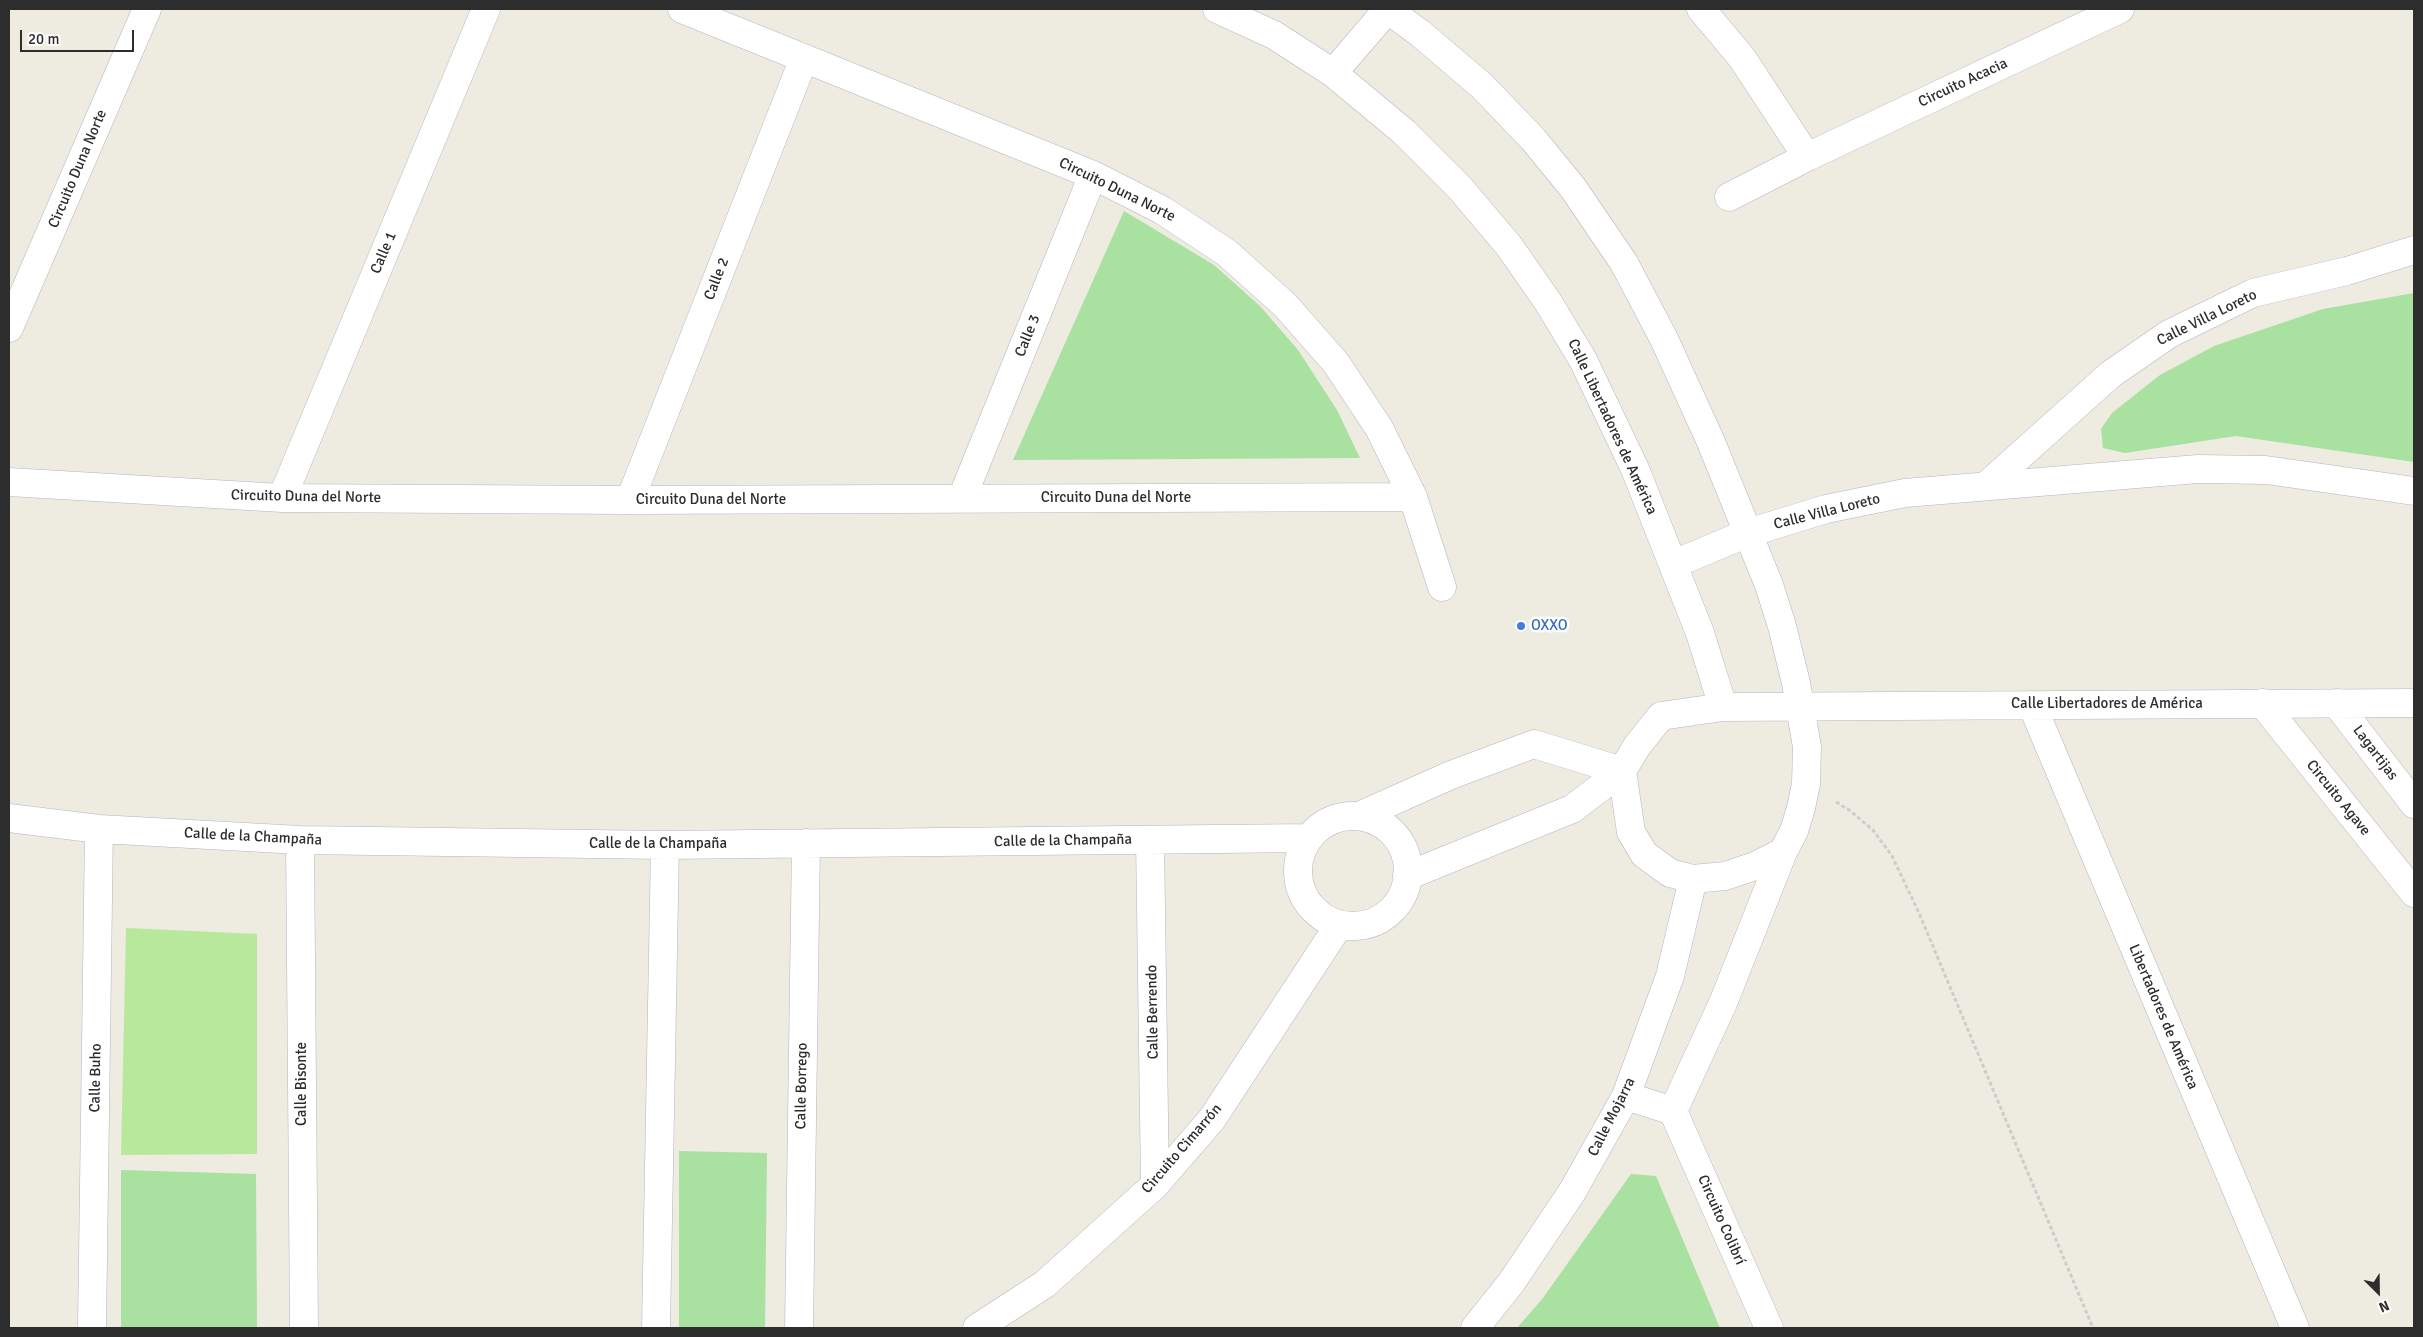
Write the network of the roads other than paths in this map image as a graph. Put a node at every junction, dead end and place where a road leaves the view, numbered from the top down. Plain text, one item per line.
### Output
1 (147, 9) edge
2 (486, 9) edge
3 (682, 9) edge
4 (1217, 9) edge
5 (1387, 9) edge
6 (1701, 9) edge
7 (2120, 9) edge
8 (804, 58) junction
9 (1333, 73) junction
10 (1807, 157) junction
11 (1093, 175) junction
12 (1729, 197) dead end
13 (2414, 250) edge
14 (9, 328) edge
15 (9, 482) edge
16 (1986, 486) junction
17 (2414, 491) edge
18 (1413, 497) junction
19 (282, 498) junction
20 (962, 498) junction
21 (630, 500) junction
22 (1748, 533) junction
23 (1674, 564) junction
24 (1442, 587) dead end
25 (2262, 703) junction
26 (2336, 703) junction
27 (2414, 703) edge
28 (2032, 705) junction
29 (1722, 707) junction
30 (1800, 707) junction
31 (1622, 771) junction
32 (2414, 804) edge
33 (1358, 816) junction
34 (9, 818) edge
35 (99, 829) junction
36 (1308, 838) junction
37 (300, 840) junction
38 (1150, 840) junction
39 (806, 843) junction
40 (665, 845) junction
41 (1783, 852) junction
42 (1407, 876) junction
43 (1693, 879) junction
44 (2414, 893) edge
45 (1339, 925) junction
46 (1626, 1096) junction
47 (1673, 1112) junction
48 (1155, 1185) junction
49 (92, 1328) edge
50 (304, 1328) edge
51 (656, 1328) edge
52 (799, 1328) edge
53 (977, 1328) edge
54 (1474, 1328) edge
55 (1769, 1328) edge
56 (2294, 1328) edge

1 - 14 street, Circuito Duna Norte
2 - 19 street, Calle 1
3 - 8 street, Circuito Duna Norte
4 - 9 street, Calle Libertadores de América
5 - 9 street
5 - 22 street
6 - 10 street
7 - 10 street, Circuito Acacia
8 - 11 street, Circuito Duna Norte
8 - 21 street, Calle 2
9 - 23 street, Calle Libertadores de América
10 - 12 street, Circuito Acacia
11 - 18 street, Circuito Duna Norte
11 - 20 street, Calle 3
13 - 16 street, Calle Villa Loreto
15 - 19 street, Circuito Duna del Norte
16 - 17 street, Calle Villa Loreto
16 - 22 street, Calle Villa Loreto
18 - 20 street, Circuito Duna del Norte
18 - 24 street, Circuito Duna Norte
19 - 21 street, Circuito Duna del Norte
20 - 21 street, Circuito Duna del Norte
22 - 23 street, Calle Villa Loreto
22 - 30 street
23 - 29 street, Calle Libertadores de América
25 - 26 street, Calle Libertadores de América
25 - 28 street, Calle Libertadores de América
25 - 44 street, Circuito Agave
26 - 27 street, Calle Libertadores de América
26 - 32 street, Lagartijas
28 - 30 street, Calle Libertadores de América
28 - 56 street, Libertadores de América
29 - 30 street, Calle Libertadores de América
29 - 31 street
30 - 41 street
31 - 33 street
31 - 42 street
31 - 43 street
33 - 36 street
33 - 42 street
34 - 35 street, Calle de la Champaña
35 - 37 street, Calle de la Champaña
35 - 49 street, Calle Buho
36 - 38 street, Calle de la Champaña
36 - 45 street
37 - 40 street, Calle de la Champaña
37 - 50 street, Calle Bisonte
38 - 39 street, Calle de la Champaña
38 - 48 street, Calle Berrendo
39 - 40 street, Calle de la Champaña
39 - 52 street, Calle Borrego
40 - 51 street
41 - 43 street
41 - 47 street
42 - 45 street
43 - 46 street, Calle Mojarra
45 - 48 street, Circuito Cimarrón
46 - 47 street
46 - 54 street, Calle Mojarra
47 - 55 street, Circuito Colibrí
48 - 53 street, Circuito Cimarrón

